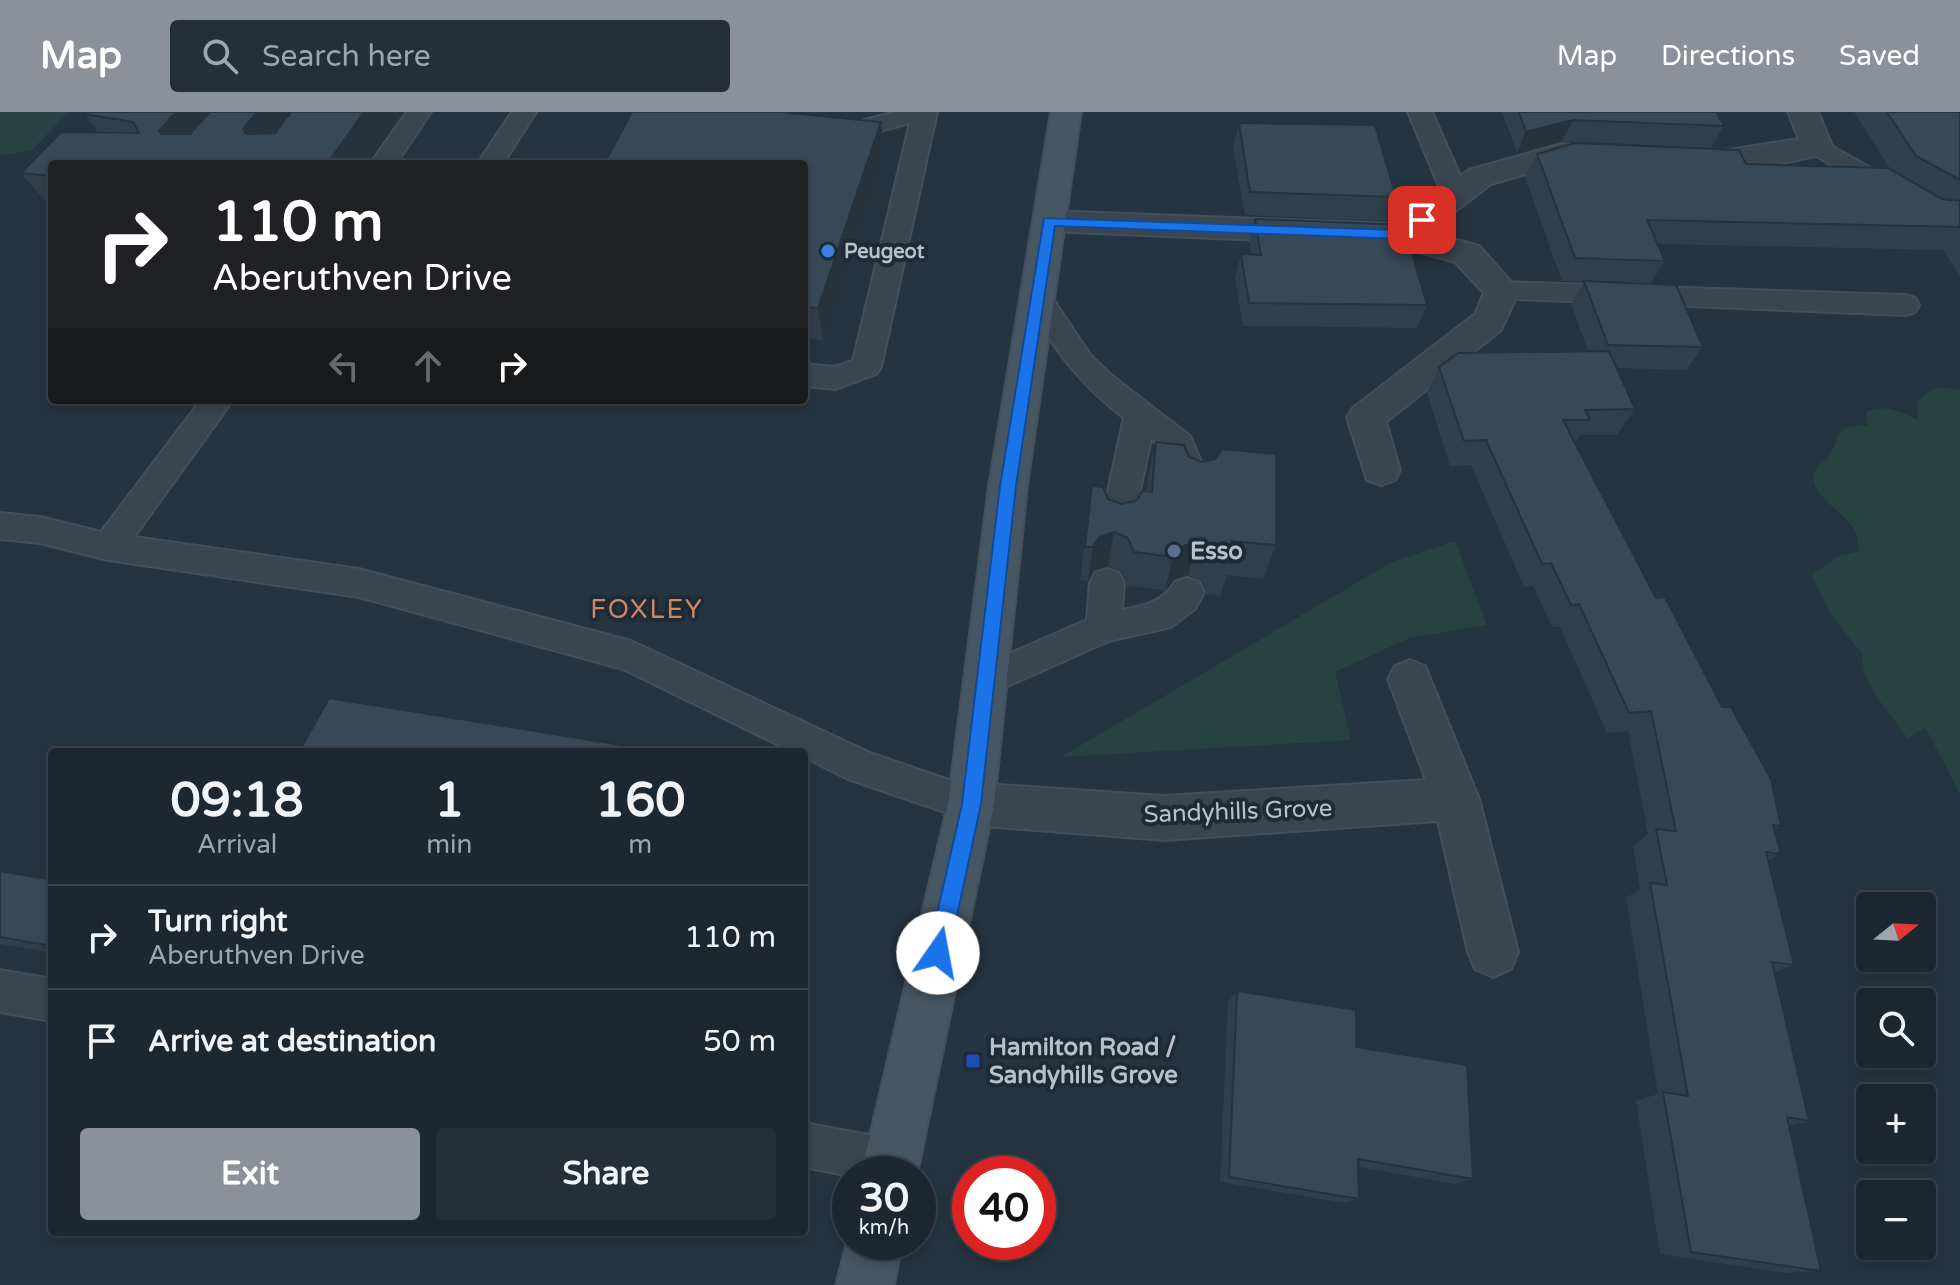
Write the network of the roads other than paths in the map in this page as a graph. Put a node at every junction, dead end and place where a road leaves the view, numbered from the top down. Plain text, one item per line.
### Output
1 (419, 112) edge
2 (524, 112) edge
3 (923, 112) edge
4 (1066, 112) edge
5 (1420, 112) edge
6 (1803, 112) edge
7 (808, 126) edge
8 (1817, 146) junction
9 (1626, 156) edge
10 (1658, 158) edge
11 (386, 160) edge
12 (493, 160) edge
13 (1456, 196) junction
14 (1960, 215) edge
15 (1049, 221) junction
16 (1400, 235) junction
17 (1502, 291) junction
18 (1037, 297) junction
19 (1905, 305) dead end
20 (808, 375) edge
21 (215, 404) edge
22 (1140, 416) junction
23 (1381, 470) dead end
24 (1194, 482) edge
25 (1117, 523) edge
26 (0, 526) edge
27 (108, 547) junction
28 (1107, 583) edge
29 (1187, 592) edge
30 (1104, 628) junction
31 (1410, 679) dead end
32 (985, 681) junction
33 (1456, 799) junction
34 (971, 804) junction
35 (1493, 952) dead end
36 (0, 991) edge
37 (48, 999) edge
38 (808, 1146) edge
39 (845, 1156) edge
40 (893, 1156) edge
41 (870, 1260) edge
42 (865, 1285) edge

1 - 11 lane
2 - 12 lane
3 - 7 lane
3 - 20 lane
4 - 15 street
5 - 13 lane
6 - 8 street
8 - 10 street
8 - 14 lane
9 - 13 street
13 - 16 street
15 - 16 street
15 - 18 street
16 - 17 street
17 - 19 lane
17 - 23 street
18 - 22 lane
18 - 32 street
21 - 27 lane
22 - 24 lane
22 - 25 lane
26 - 27 lane
27 - 34 lane
28 - 30 lane
29 - 30 lane
30 - 32 lane
31 - 33 street
32 - 34 street
33 - 34 street, Sandyhills Grove
33 - 35 street
34 - 40 street
36 - 37 lane
38 - 39 lane
41 - 42 street

